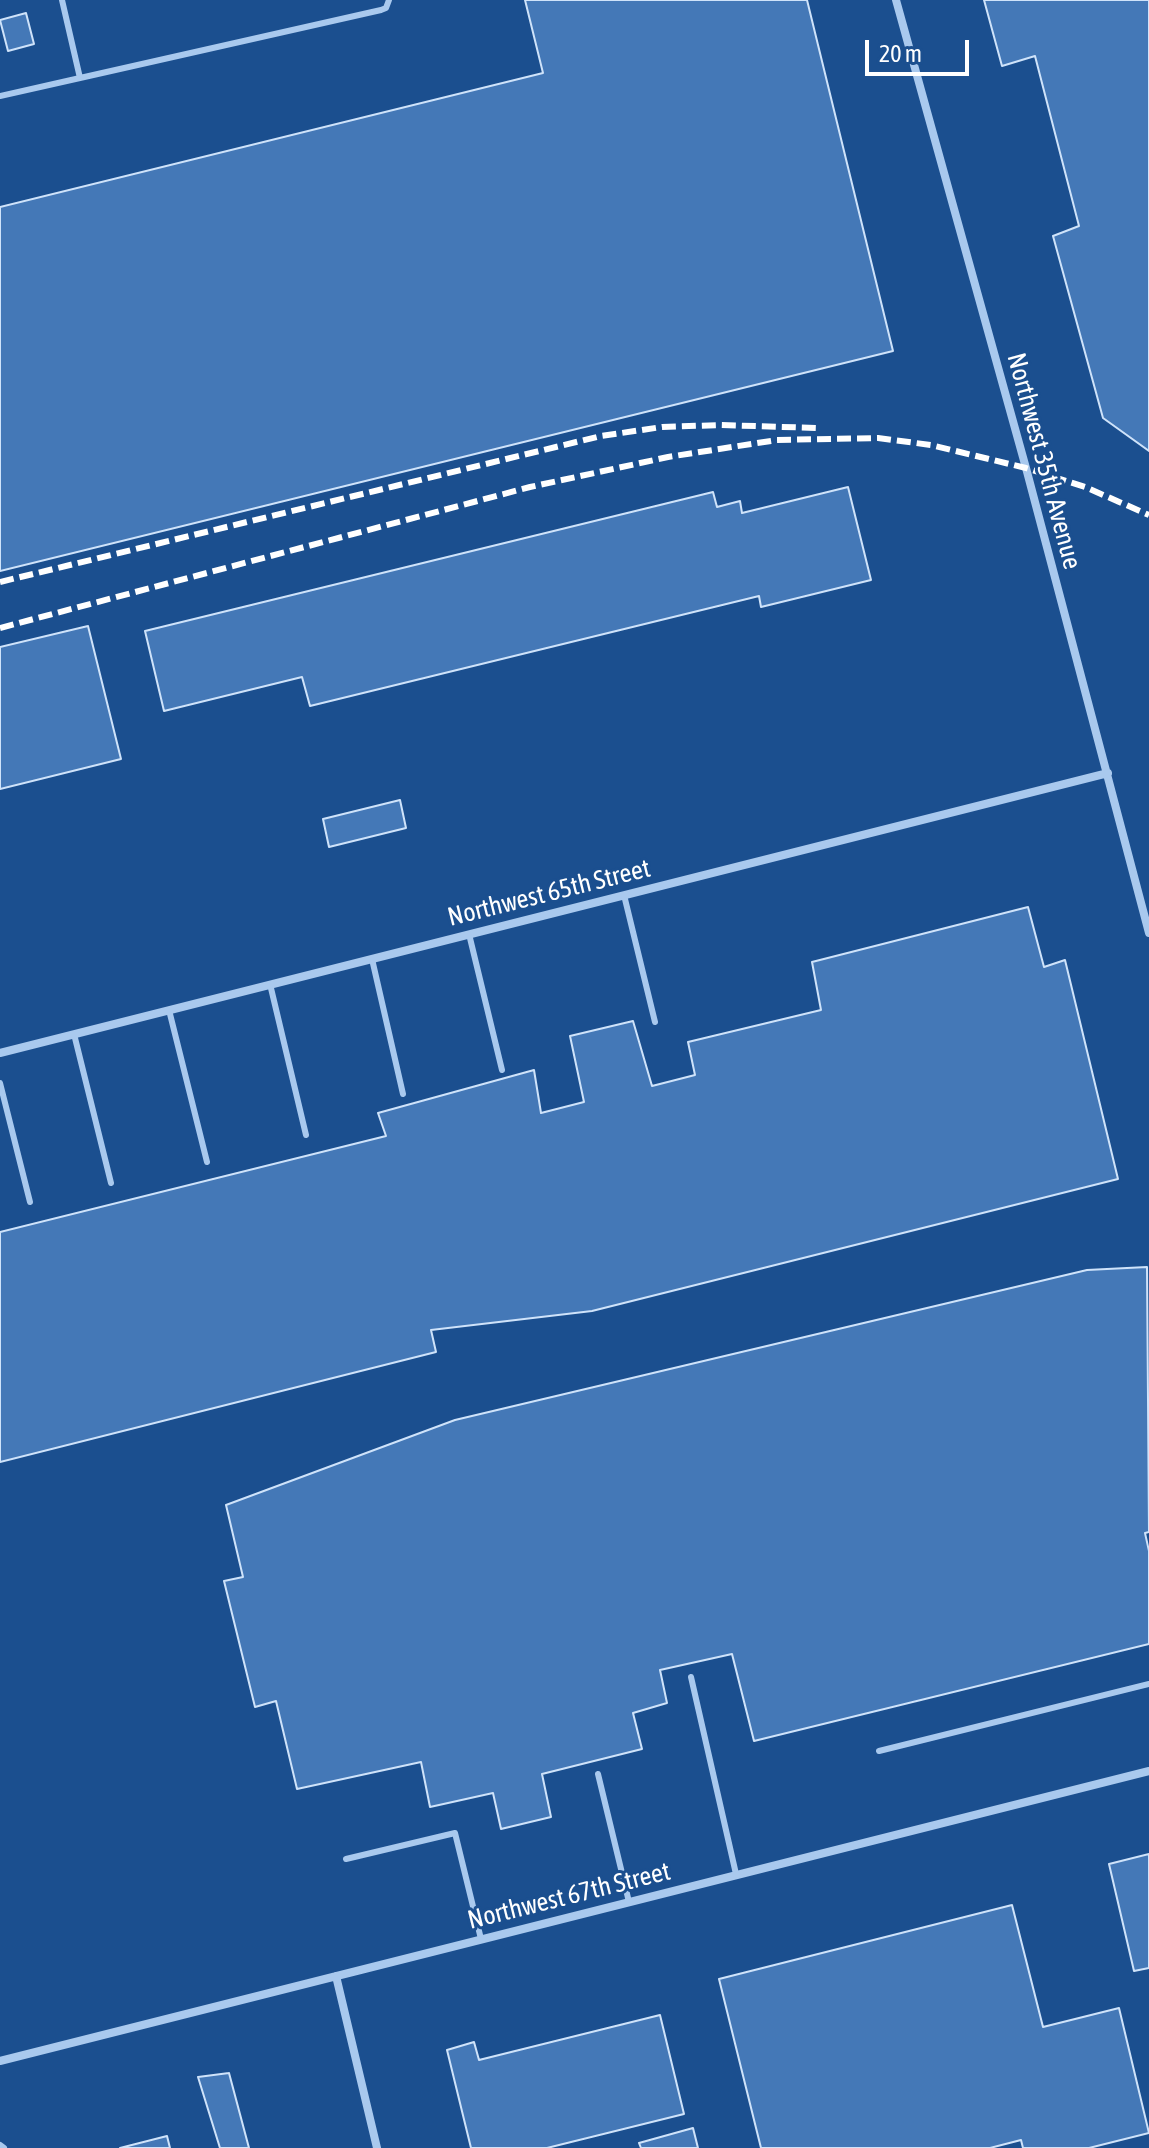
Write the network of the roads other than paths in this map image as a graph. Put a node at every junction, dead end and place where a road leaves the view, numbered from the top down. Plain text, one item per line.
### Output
1 (62, 0) edge
2 (389, 0) edge
3 (896, 0) edge
4 (80, 78) junction
5 (0, 96) edge
6 (1108, 773) junction
7 (624, 895) junction
8 (1149, 933) edge
9 (469, 934) junction
10 (372, 959) junction
11 (270, 984) junction
12 (169, 1010) junction
13 (655, 1022) dead end
14 (74, 1034) junction
15 (0, 1053) edge
16 (502, 1070) dead end
17 (0, 1083) edge
18 (403, 1094) dead end
19 (306, 1135) dead end
20 (207, 1162) dead end
21 (111, 1183) dead end
22 (30, 1202) dead end
23 (691, 1677) dead end
24 (1149, 1684) edge
25 (879, 1751) dead end
26 (1149, 1771) edge
27 (598, 1774) dead end
28 (346, 1859) dead end
29 (736, 1874) junction
30 (629, 1902) junction
31 (481, 1939) junction
32 (336, 1976) junction
33 (0, 2061) edge
34 (377, 2148) edge

1 - 4 lane
2 - 4 lane
3 - 6 street, Northwest 35th Avenue
4 - 5 lane
6 - 7 street, Northwest 65th Street
6 - 8 street, Northwest 35th Avenue
7 - 9 street, Northwest 65th Street
7 - 13 lane
9 - 10 street, Northwest 65th Street
9 - 16 lane
10 - 11 street, Northwest 65th Street
10 - 18 lane
11 - 12 street, Northwest 65th Street
11 - 19 lane
12 - 14 street, Northwest 65th Street
12 - 20 lane
14 - 15 street, Northwest 65th Street
14 - 21 lane
17 - 22 lane
23 - 29 lane
24 - 25 lane
26 - 29 street, Northwest 67th Street
27 - 30 lane
28 - 31 lane
29 - 30 street, Northwest 67th Street
30 - 31 street, Northwest 67th Street
31 - 32 street, Northwest 67th Street
32 - 33 street, Northwest 67th Street
32 - 34 street

